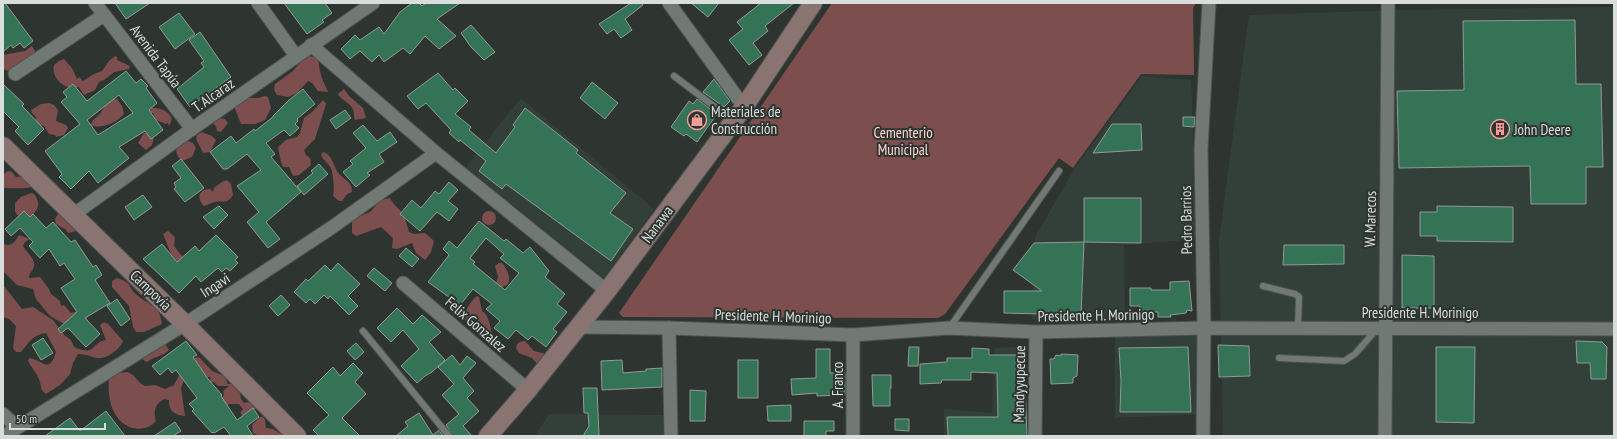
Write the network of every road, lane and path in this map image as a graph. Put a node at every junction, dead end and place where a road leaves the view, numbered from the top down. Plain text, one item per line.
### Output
1 (96, 3) edge
2 (258, 3) edge
3 (373, 3) edge
4 (669, 3) edge
5 (813, 3) edge
6 (1209, 3) edge
7 (1388, 3) edge
8 (104, 15) junction
9 (311, 45) junction
10 (296, 56) junction
11 (15, 74) dead end
12 (674, 76) dead end
13 (739, 114) junction
14 (192, 129) junction
15 (3, 146) edge
16 (436, 153) junction
17 (1059, 171) dead end
18 (73, 215) junction
19 (403, 283) dead end
20 (1263, 286) dead end
21 (607, 291) junction
22 (185, 324) junction
23 (579, 327) junction
24 (669, 328) junction
25 (949, 328) junction
26 (1204, 328) junction
27 (1298, 328) junction
28 (1382, 328) junction
29 (1614, 329) edge
30 (363, 331) dead end
31 (1036, 332) junction
32 (853, 335) junction
33 (1279, 358) dead end
34 (528, 390) junction
35 (3, 414) edge
36 (17, 428) junction
37 (4, 436) edge
38 (297, 436) edge
39 (449, 436) edge
40 (488, 436) edge
41 (671, 436) edge
42 (853, 436) edge
43 (1035, 436) edge
44 (1203, 436) edge
45 (1385, 436) edge

1 - 8 street, Avenida Tapúa
2 - 10 street
3 - 9 street, T. Alcaraz
4 - 13 street
5 - 13 street, Nanawa
6 - 26 street, Pedro Barrios
7 - 28 street, W. Marecos
8 - 11 street
8 - 14 street, Avenida Tapúa
9 - 10 street, T. Alcaraz
9 - 16 street
10 - 14 street, T. Alcaraz
12 - 13 lane
13 - 21 street, Nanawa
14 - 18 street, T. Alcaraz
15 - 18 street, Campovía
16 - 21 street
16 - 22 street, Ingavi
17 - 25 lane
18 - 22 street, Campovía
19 - 34 street, Felix Gonzalez
20 - 27 lane
21 - 23 street, Nanawa
22 - 36 street, Ingavi
22 - 38 street, Campovía
23 - 24 street, Presidente H. Morinigo
23 - 34 street, Nanawa
24 - 32 street, Presidente H. Morinigo
24 - 41 street
25 - 31 street, Presidente H. Morinigo
25 - 32 street, Presidente H. Morinigo
26 - 27 street, Presidente H. Morinigo
26 - 31 street, Presidente H. Morinigo
26 - 44 street, Pedro Barrios
27 - 28 street, Presidente H. Morinigo
28 - 29 street, Presidente H. Morinigo
28 - 33 lane
28 - 45 street, W. Marecos
30 - 39 lane
31 - 43 street, Mandyyupecue
32 - 42 street, A. Franco
34 - 40 street, Nanawa
35 - 36 street
36 - 37 street, Ingavi

